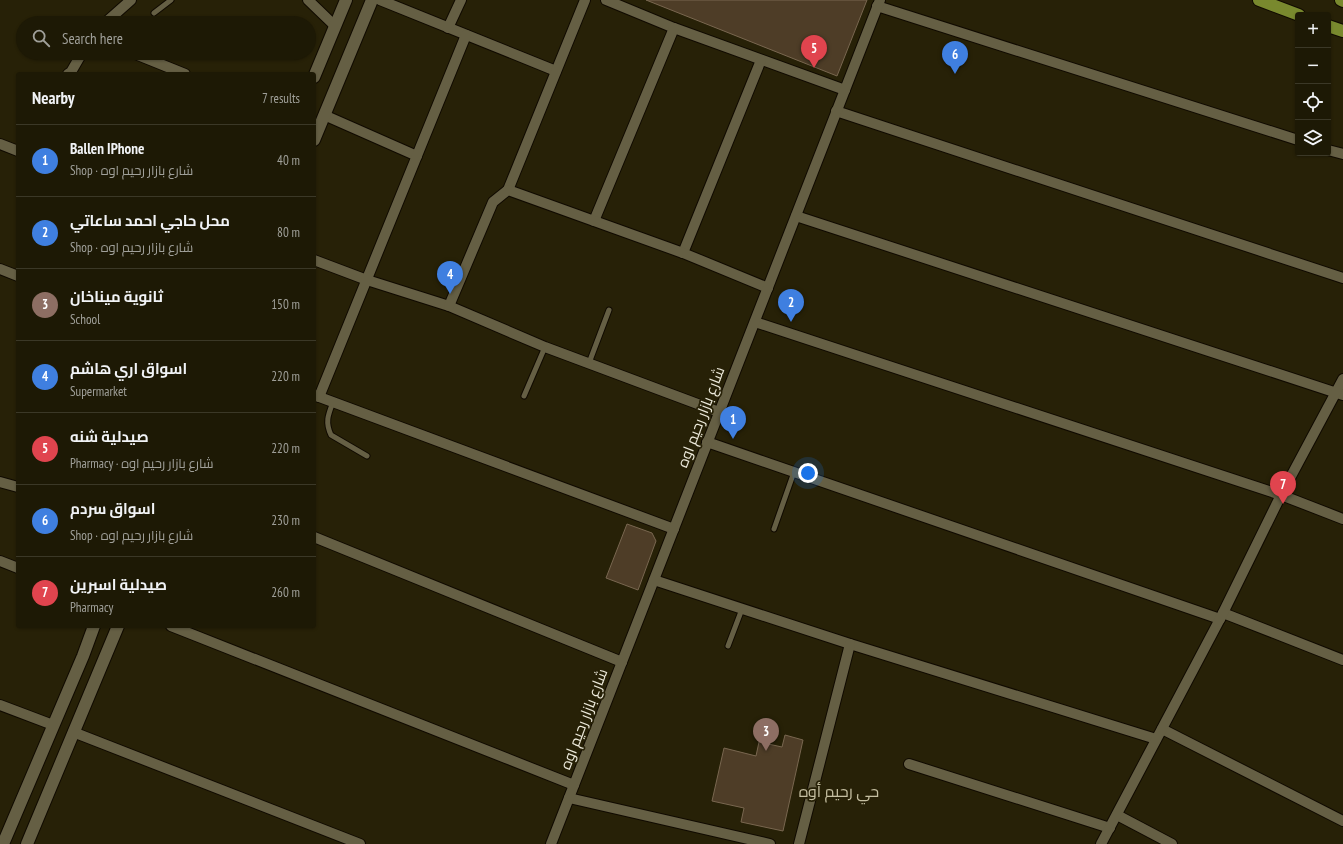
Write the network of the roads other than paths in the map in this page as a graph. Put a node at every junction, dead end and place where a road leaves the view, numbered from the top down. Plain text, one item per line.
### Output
1 (131, 0) edge
2 (171, 0) edge
3 (308, 0) edge
4 (346, 0) edge
5 (372, 0) edge
6 (380, 0) edge
7 (461, 0) edge
8 (585, 0) edge
9 (606, 0) edge
10 (1259, 0) edge
11 (878, 3) edge
12 (154, 13) dead end
13 (1295, 14) edge
14 (113, 16) edge
15 (335, 26) junction
16 (1331, 27) edge
17 (448, 28) junction
18 (674, 28) junction
19 (1343, 31) edge
20 (466, 35) junction
21 (78, 60) edge
22 (151, 60) edge
23 (761, 60) junction
24 (556, 71) junction
25 (71, 72) edge
26 (181, 72) edge
27 (316, 72) edge
28 (845, 90) junction
29 (836, 111) junction
30 (324, 114) junction
31 (316, 135) edge
32 (1295, 139) edge
33 (0, 144) edge
34 (16, 150) edge
35 (1331, 151) edge
36 (1343, 154) edge
37 (417, 156) junction
38 (508, 190) junction
39 (796, 216) junction
40 (594, 221) junction
41 (683, 254) junction
42 (316, 261) edge
43 (0, 269) edge
44 (16, 275) edge
45 (1343, 278) edge
46 (367, 280) junction
47 (768, 288) junction
48 (449, 306) junction
49 (609, 310) dead end
50 (754, 322) junction
51 (545, 347) junction
52 (589, 363) junction
53 (1343, 379) edge
54 (1340, 394) edge
55 (316, 396) edge
56 (524, 396) dead end
57 (333, 402) junction
58 (719, 412) junction
59 (708, 442) junction
60 (367, 456) dead end
61 (794, 472) junction
62 (0, 482) edge
63 (16, 486) edge
64 (1282, 495) junction
65 (1343, 519) edge
66 (674, 529) junction
67 (774, 529) dead end
68 (316, 538) edge
69 (0, 561) edge
70 (16, 567) edge
71 (654, 580) junction
72 (742, 609) junction
73 (1222, 616) junction
74 (93, 628) edge
75 (117, 628) edge
76 (176, 628) edge
77 (850, 644) junction
78 (728, 646) dead end
79 (82, 656) junction
80 (1343, 660) edge
81 (102, 662) junction
82 (622, 662) junction
83 (0, 705) edge
84 (53, 725) junction
85 (1162, 729) junction
86 (73, 732) junction
87 (1156, 739) junction
88 (909, 764) dead end
89 (574, 785) junction
90 (569, 798) junction
91 (1117, 815) junction
92 (1343, 821) edge
93 (1110, 828) junction
94 (3, 844) edge
95 (28, 844) edge
96 (360, 844) edge
97 (551, 844) edge
98 (770, 844) edge
99 (799, 844) edge
100 (1101, 844) edge
101 (1172, 844) edge

1 - 14 street
2 - 12 lane
3 - 15 street
4 - 15 street
5 - 30 street
6 - 17 street
7 - 17 street
8 - 24 street
9 - 18 street
10 - 13 main road
11 - 28 street, شارع بازار رحيم اوه
11 - 32 street
15 - 27 street
16 - 19 main road
17 - 20 street
18 - 23 street
18 - 40 street
20 - 24 street
20 - 37 street
21 - 25 street
22 - 26 street
23 - 28 street
23 - 41 street
24 - 38 street
28 - 29 street, شارع بازار رحيم اوه
29 - 39 street, شارع بازار رحيم اوه
29 - 45 street
30 - 31 street
30 - 37 street
33 - 34 street
35 - 36 street
37 - 46 street
38 - 40 street
38 - 48 street
39 - 47 street, شارع بازار رحيم اوه
39 - 54 street
40 - 41 street
41 - 47 street
42 - 46 street
43 - 44 street
46 - 48 street
46 - 55 street
47 - 50 street, شارع بازار رحيم اوه
48 - 51 street
49 - 52 lane
50 - 58 street, شارع بازار رحيم اوه
50 - 64 street
51 - 52 street
51 - 56 lane
52 - 58 street
53 - 54 street
54 - 64 street
55 - 57 street
57 - 60 lane
57 - 66 street
58 - 59 street, شارع بازار رحيم اوه
59 - 61 street
59 - 66 street, شارع بازار رحيم اوه
61 - 67 lane
61 - 73 street
62 - 63 street
64 - 65 street
64 - 73 street
66 - 71 street, شارع بازار رحيم اوه
68 - 82 street
69 - 70 street
71 - 72 street
71 - 82 street, شارع بازار رحيم اوه
72 - 77 street
72 - 78 lane
73 - 80 street
73 - 85 street
74 - 79 street
75 - 81 street
76 - 89 street
77 - 87 street
77 - 99 street
79 - 81 street
79 - 84 street
81 - 86 street
82 - 89 street, شارع بازار رحيم اوه
83 - 84 street
84 - 94 street
85 - 87 street
85 - 92 street
86 - 95 street
86 - 96 street
87 - 91 street
88 - 93 street
89 - 90 street, شارع بازار رحيم اوه
90 - 97 street, شارع بازار رحيم اوه
90 - 98 street
91 - 93 street
91 - 101 street
93 - 100 street

